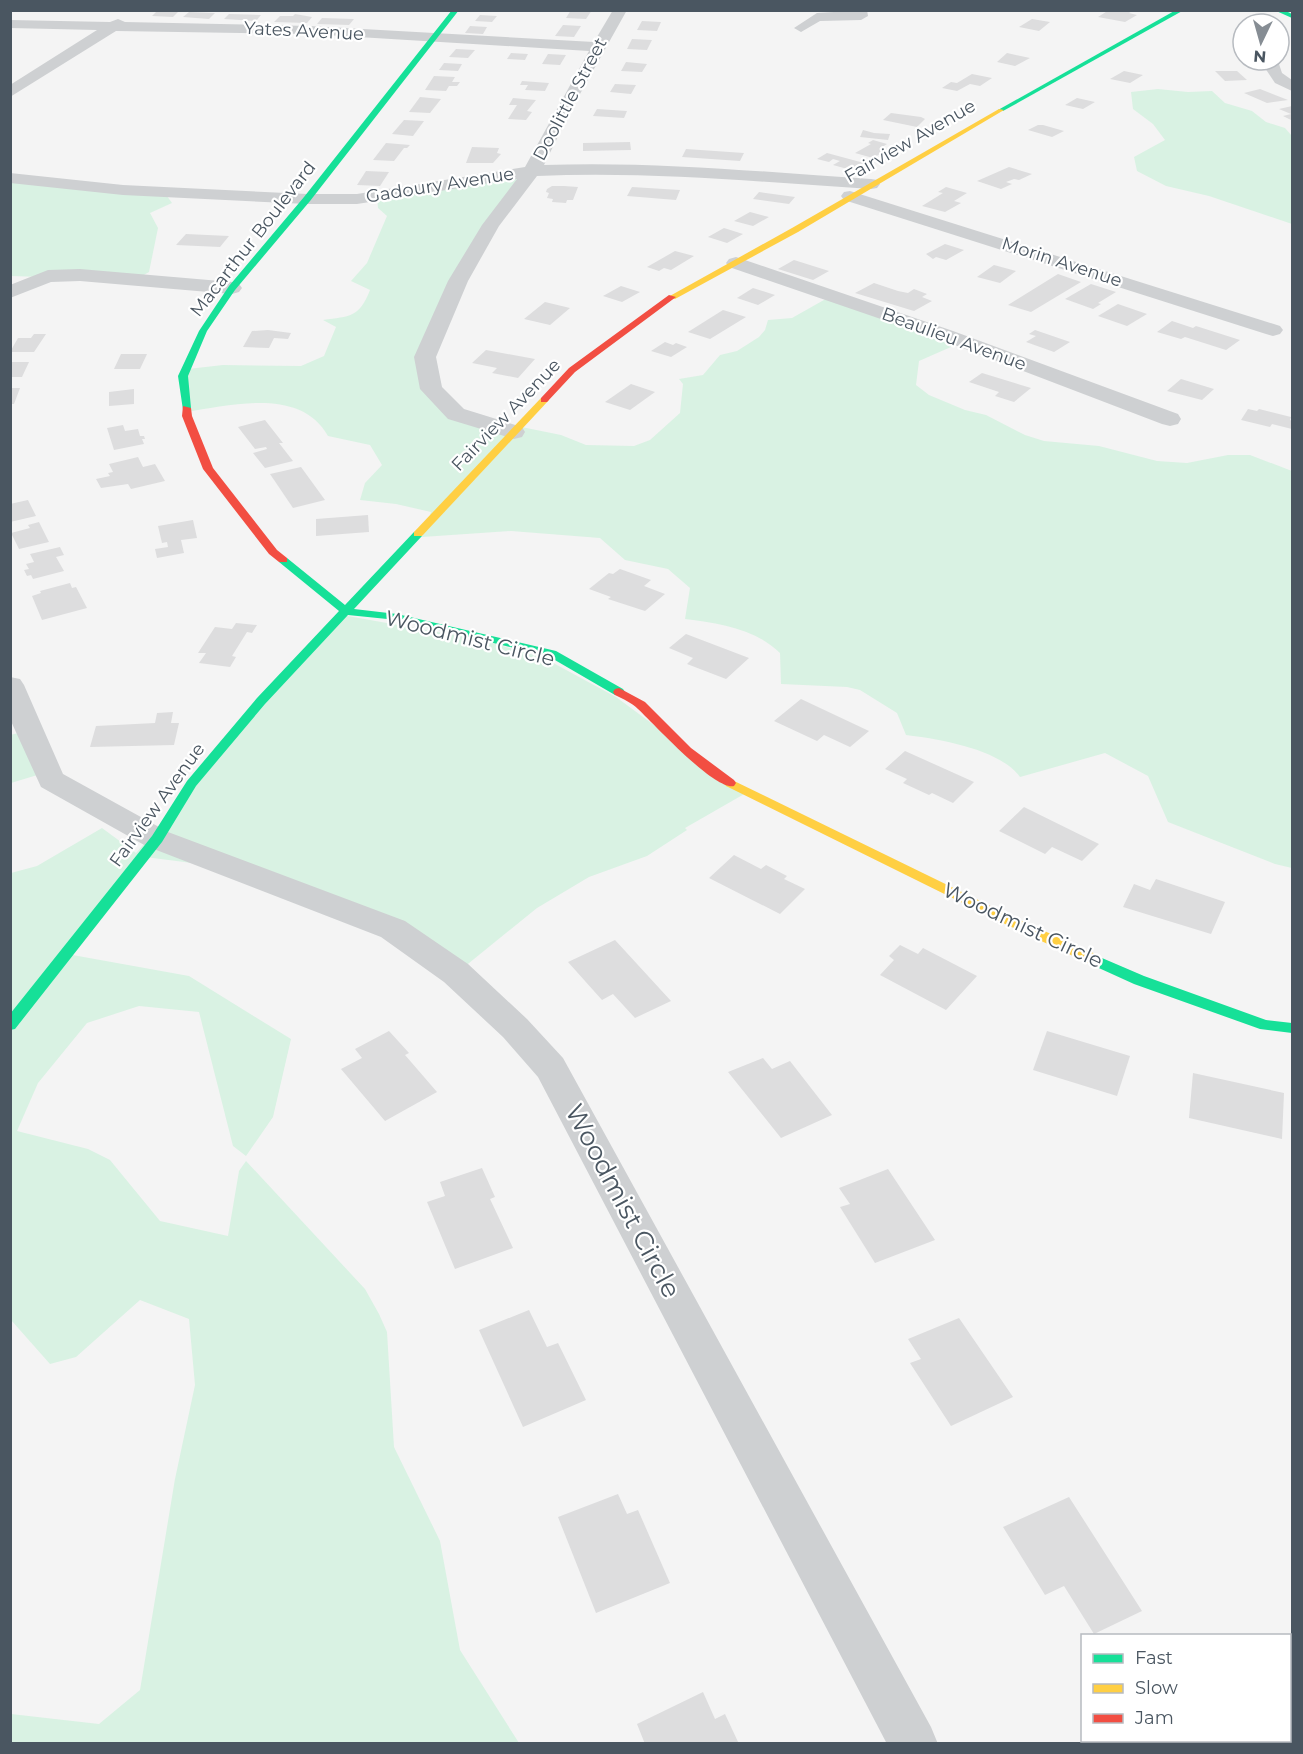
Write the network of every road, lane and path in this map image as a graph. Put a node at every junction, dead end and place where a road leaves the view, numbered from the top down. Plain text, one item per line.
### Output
1 (135, 10) edge
2 (456, 10) edge
3 (620, 10) edge
4 (860, 10) edge
5 (1181, 10) edge
6 (1277, 10) edge
7 (1293, 16) edge
8 (10, 24) edge
9 (116, 24) junction
10 (801, 28) dead end
11 (435, 39) junction
12 (597, 47) junction
13 (1273, 72) edge
14 (1293, 86) edge
15 (10, 92) edge
16 (532, 171) junction
17 (10, 178) edge
18 (871, 184) junction
19 (850, 196) junction
20 (307, 199) junction
21 (736, 263) junction
22 (232, 288) junction
23 (10, 291) edge
24 (1273, 330) dead end
25 (1170, 419) dead end
26 (514, 432) junction
27 (346, 611) junction
28 (10, 685) edge
29 (157, 839) junction
30 (10, 1025) edge
31 (1293, 1028) edge
32 (914, 1743) edge

1 - 9 street
2 - 11 street, Macarthur Boulevard
3 - 12 street, Doolittle Street
4 - 10 street
5 - 18 street, Fairview Avenue
6 - 7 street
8 - 9 street, Yates Avenue
9 - 11 street, Yates Avenue
9 - 15 street
11 - 12 street, Yates Avenue
11 - 20 street, Macarthur Boulevard
12 - 16 street, Doolittle Street
13 - 14 street
16 - 18 street, Gadoury Avenue
16 - 20 street, Gadoury Avenue
16 - 26 street, Doolittle Street
17 - 20 street, Gadoury Avenue
18 - 19 street, Fairview Avenue
19 - 21 street, Fairview Avenue
19 - 24 street, Morin Avenue
20 - 22 street, Macarthur Boulevard
21 - 25 street, Beaulieu Avenue
21 - 26 street, Fairview Avenue
22 - 23 street
22 - 27 street, Macarthur Boulevard
26 - 27 street, Fairview Avenue
27 - 29 street, Fairview Avenue
27 - 31 street, Woodmist Circle
28 - 29 street, Woodmist Circle
29 - 30 street, Fairview Avenue
29 - 32 street, Woodmist Circle

